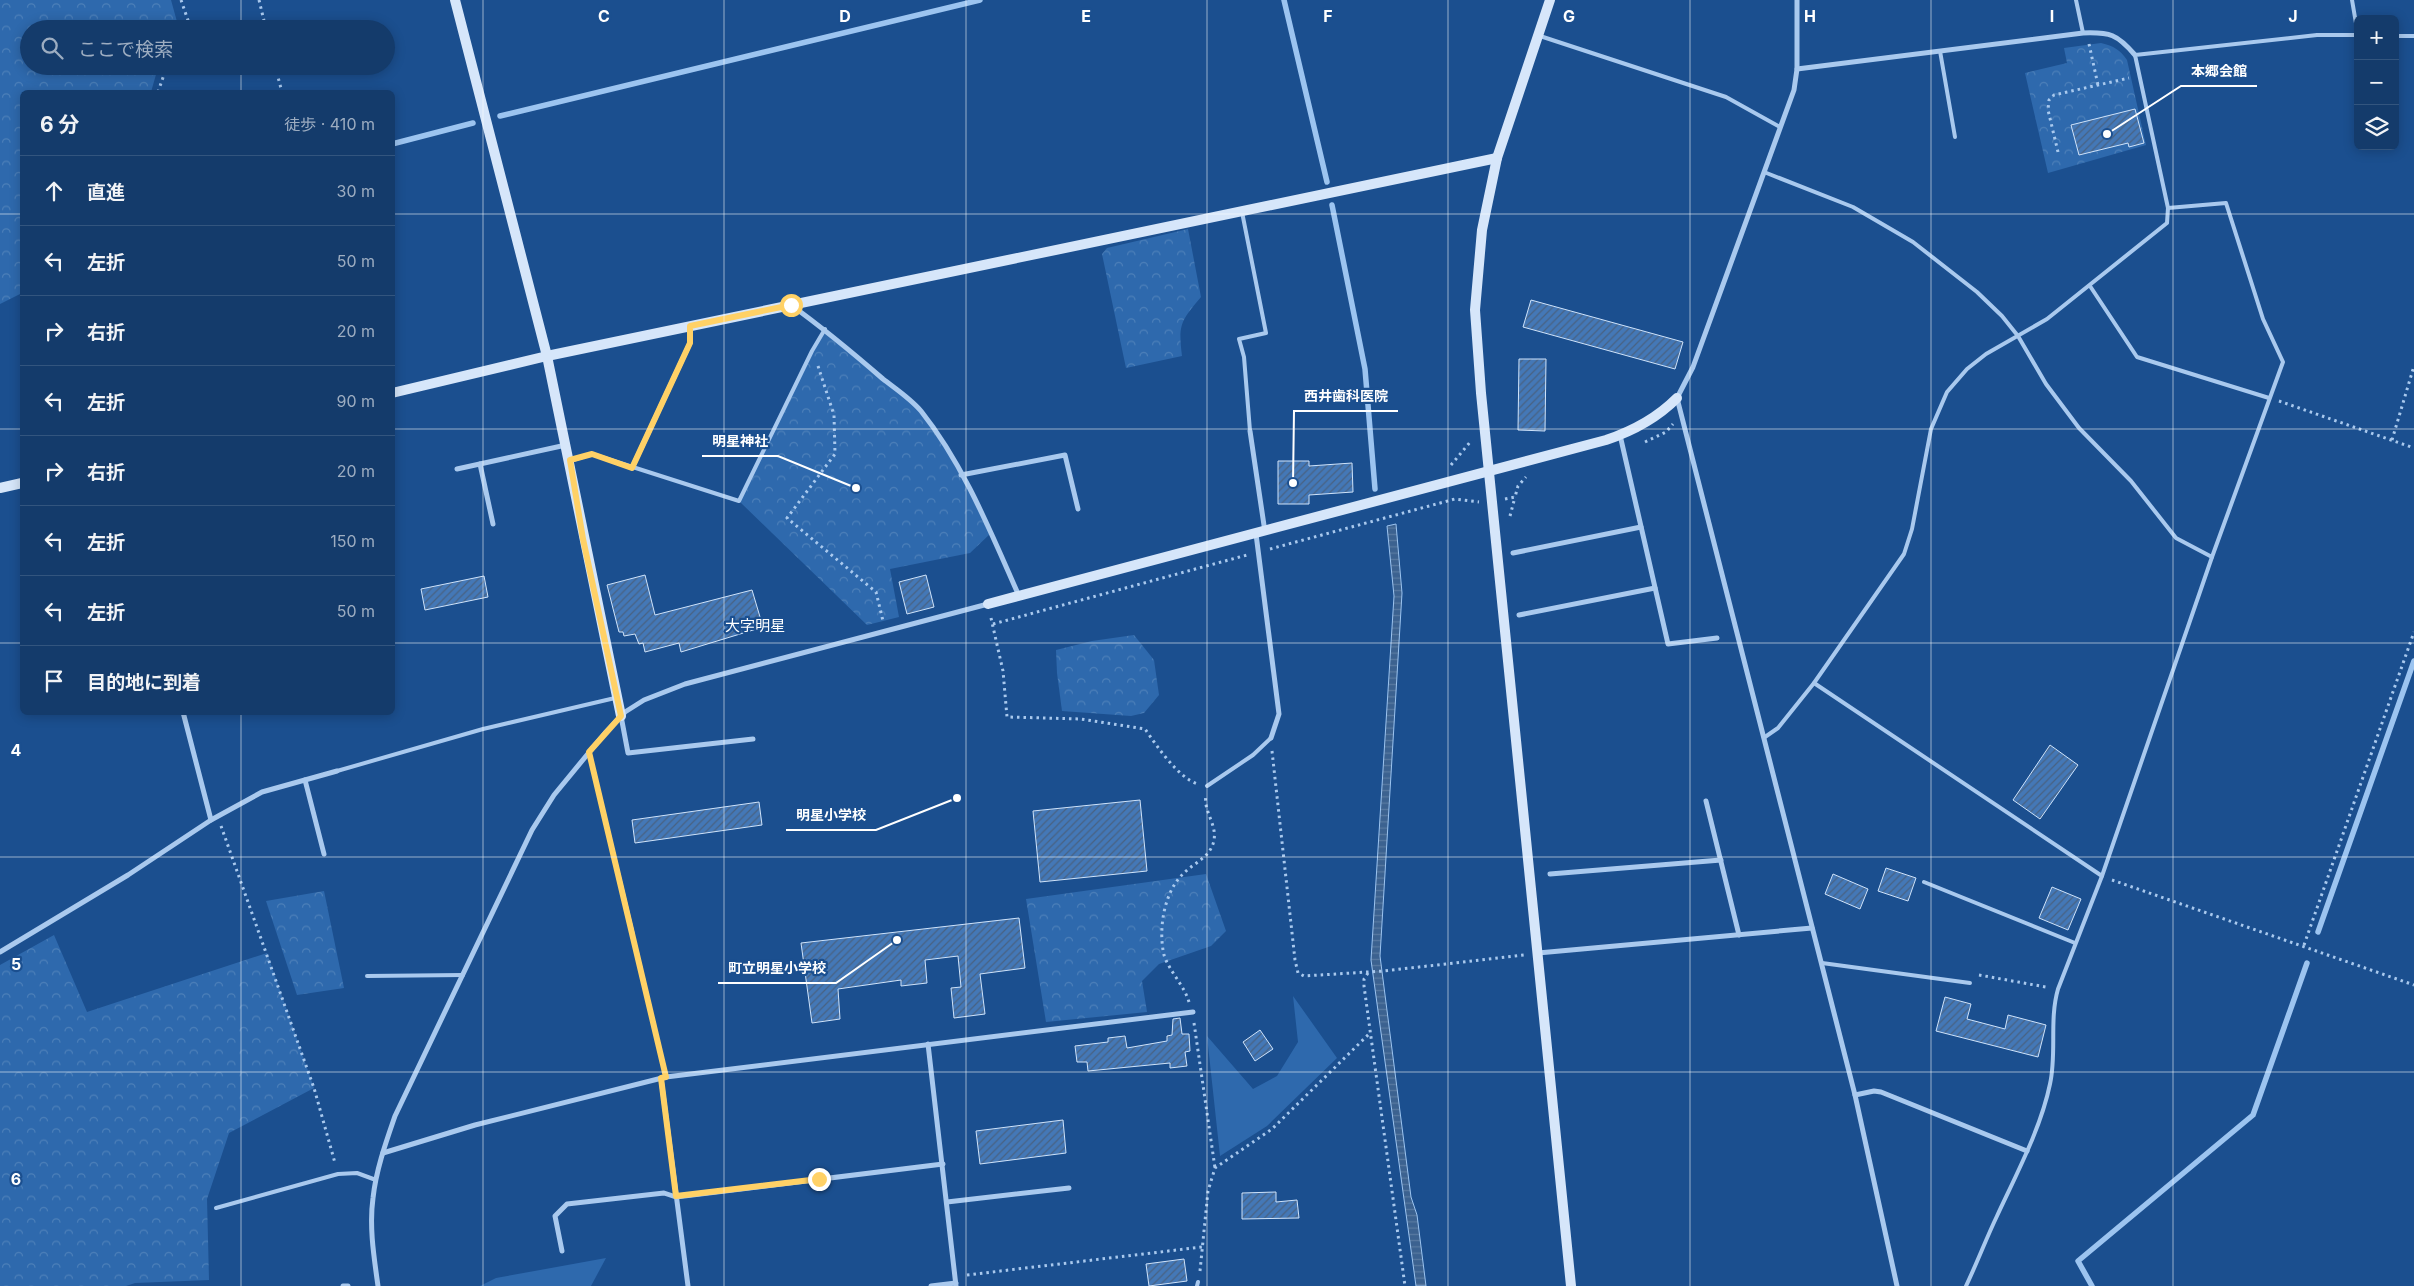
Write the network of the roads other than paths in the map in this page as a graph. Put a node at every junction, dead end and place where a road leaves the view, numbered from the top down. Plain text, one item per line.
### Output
1 (455, 0) edge
2 (1550, 0) edge
3 (1797, 0) edge
4 (2076, 0) edge
5 (2352, 0) edge
6 (2355, 15) edge
7 (2082, 33) junction
8 (1538, 35) junction
9 (2354, 35) edge
10 (2399, 36) edge
11 (2414, 36) edge
12 (1940, 51) junction
13 (2135, 55) junction
14 (1797, 68) junction
15 (1780, 127) junction
16 (1955, 137) dead end
17 (1497, 158) junction
18 (1762, 172) junction
19 (2168, 208) junction
20 (1241, 210) junction
21 (2090, 286) junction
22 (791, 305) junction
23 (690, 326) junction
24 (825, 329) junction
25 (2018, 336) junction
26 (547, 356) junction
27 (395, 392) edge
28 (1677, 398) junction
29 (2269, 398) junction
30 (1250, 431) joint
31 (1620, 435) junction
32 (566, 445) junction
33 (570, 460) junction
34 (480, 464) junction
35 (632, 468) junction
36 (457, 469) dead end
37 (1490, 470) junction
38 (961, 475) junction
39 (20, 483) edge
40 (0, 488) edge
41 (1078, 509) dead end
42 (493, 524) dead end
43 (1641, 527) junction
44 (1261, 533) junction
45 (1513, 553) dead end
46 (2212, 557) junction
47 (1655, 588) junction
48 (1019, 596) junction
49 (988, 604) joint
50 (1519, 615) dead end
51 (1717, 638) dead end
52 (1814, 683) junction
53 (618, 697) junction
54 (183, 715) edge
55 (621, 716) junction
56 (1765, 737) junction
57 (1271, 738) joint
58 (753, 739) dead end
59 (589, 752) junction
60 (337, 772) joint
61 (306, 780) junction
62 (1207, 786) road end
63 (1706, 801) dead end
64 (211, 820) junction
65 (324, 854) dead end
66 (1721, 860) junction
67 (1543, 874) dead end
68 (1550, 874) joint
69 (2102, 876) junction
70 (1924, 882) dead end
71 (1812, 928) junction
72 (633, 935) road end
73 (1739, 935) junction
74 (2075, 943) junction
75 (0, 952) edge
76 (1538, 954) junction
77 (1822, 963) junction
78 (463, 975) junction
79 (367, 976) dead end
80 (1970, 983) road end
81 (1193, 1012) road end
82 (928, 1044) junction
83 (664, 1078) junction
84 (1855, 1095) junction
85 (2027, 1151) junction
86 (383, 1152) junction
87 (943, 1164) junction
88 (376, 1180) junction
89 (1069, 1188) dead end
90 (676, 1196) junction
91 (947, 1202) junction
92 (216, 1208) dead end
93 (562, 1251) dead end
94 (956, 1285) edge
95 (343, 1286) edge
96 (348, 1286) edge
97 (378, 1286) edge
98 (688, 1286) edge
99 (931, 1286) edge
100 (1571, 1286) edge
101 (1897, 1286) edge
102 (1966, 1286) edge

1 - 26 street
2 - 8 street
3 - 14 street
4 - 7 lane
5 - 6 lane
7 - 12 street
7 - 13 street
8 - 15 lane
8 - 17 street
9 - 13 lane
10 - 11 lane
12 - 14 street
12 - 16 lane
13 - 19 lane
14 - 15 street
15 - 18 street
17 - 20 street
17 - 37 street
18 - 25 lane
18 - 28 street
19 - 21 lane
19 - 29 lane
20 - 22 street
20 - 30 lane
21 - 25 lane
21 - 29 lane
22 - 23 street
22 - 24 street
23 - 26 street
23 - 35 street
24 - 35 lane
24 - 38 street
25 - 46 lane
25 - 52 lane
26 - 27 street
26 - 32 street
28 - 31 street
28 - 56 street
29 - 46 lane
30 - 44 street
31 - 37 street
31 - 43 street
32 - 33 street
32 - 34 street
33 - 35 lane
33 - 53 street
34 - 36 street
34 - 42 street
37 - 44 street
37 - 76 street
38 - 41 street
38 - 48 street
39 - 40 street
43 - 45 street
43 - 47 street
44 - 48 street
44 - 57 street
46 - 69 lane
47 - 50 street
47 - 51 street
48 - 49 street
49 - 55 street
52 - 56 lane
52 - 69 lane
53 - 55 street
53 - 60 lane
54 - 64 street
55 - 58 street
55 - 59 street
56 - 71 street
57 - 62 lane
59 - 72 lane
59 - 78 street
60 - 61 street
61 - 64 street
61 - 65 street
63 - 66 street
64 - 75 street
66 - 68 street
66 - 73 street
67 - 68 lane
69 - 74 lane
70 - 74 lane
71 - 73 street
71 - 77 street
73 - 76 street
74 - 85 lane
76 - 100 street
77 - 80 lane
77 - 84 street
78 - 79 lane
78 - 86 street
81 - 82 street
82 - 83 street
82 - 87 street
83 - 86 street
83 - 90 street
84 - 85 street
84 - 101 street
85 - 102 lane
86 - 88 street
87 - 90 street
87 - 91 street
88 - 92 lane
88 - 97 street
89 - 91 street
90 - 93 street
90 - 98 street
91 - 94 street
94 - 99 street
95 - 96 street

